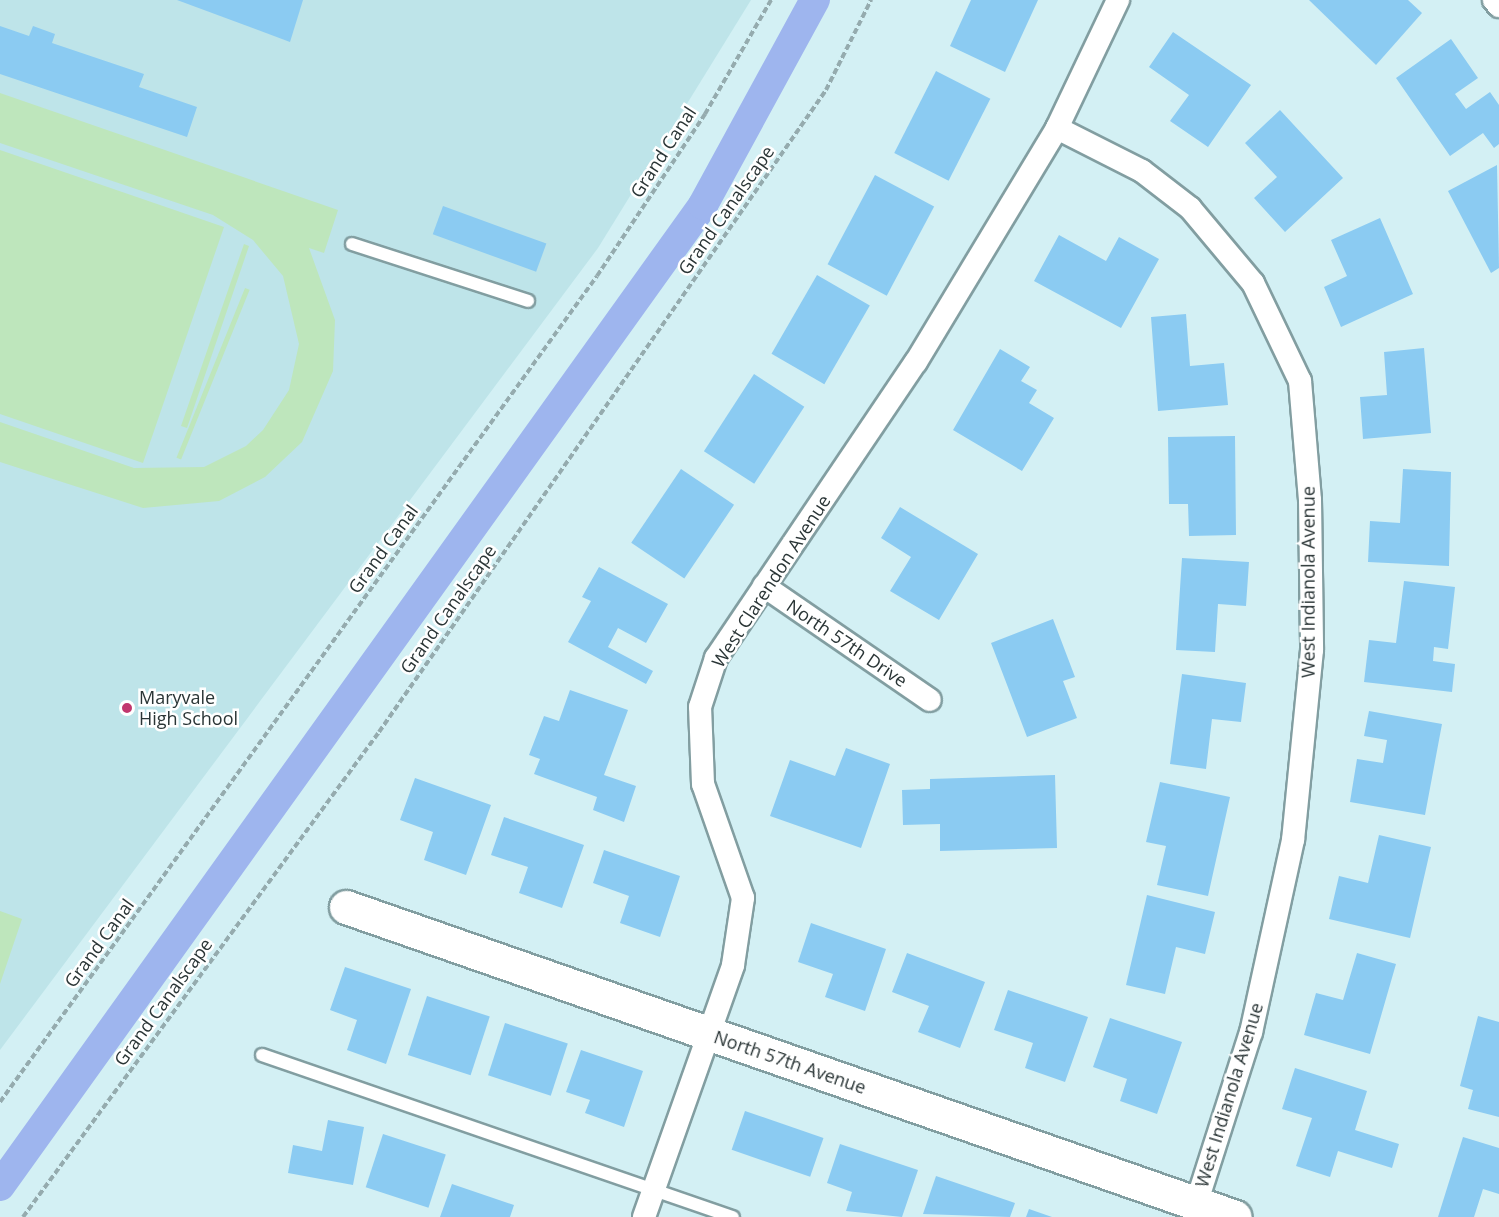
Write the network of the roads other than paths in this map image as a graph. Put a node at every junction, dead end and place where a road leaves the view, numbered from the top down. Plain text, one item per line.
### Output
1 (1118, 0) edge
2 (1494, 0) edge
3 (1499, 6) edge
4 (1057, 128) junction
5 (352, 244) dead end
6 (528, 301) dead end
7 (764, 586) junction
8 (930, 700) dead end
9 (346, 907) dead end
10 (709, 1034) junction
11 (262, 1055) dead end
12 (654, 1190) junction
13 (1196, 1204) junction
14 (644, 1217) edge
15 (733, 1217) edge
16 (1235, 1217) edge

1 - 4 street, West Clarendon Avenue
2 - 3 street
4 - 7 street, West Clarendon Avenue
4 - 13 street, West Indianola Avenue
5 - 6 lane
7 - 8 street, North 57th Drive
7 - 10 street, West Clarendon Avenue
9 - 10 street, North 57th Avenue
10 - 12 street, West Clarendon Avenue
10 - 13 street, North 57th Avenue
11 - 12 lane
12 - 14 street, West Clarendon Avenue
12 - 15 lane
13 - 16 street, North 57th Avenue

